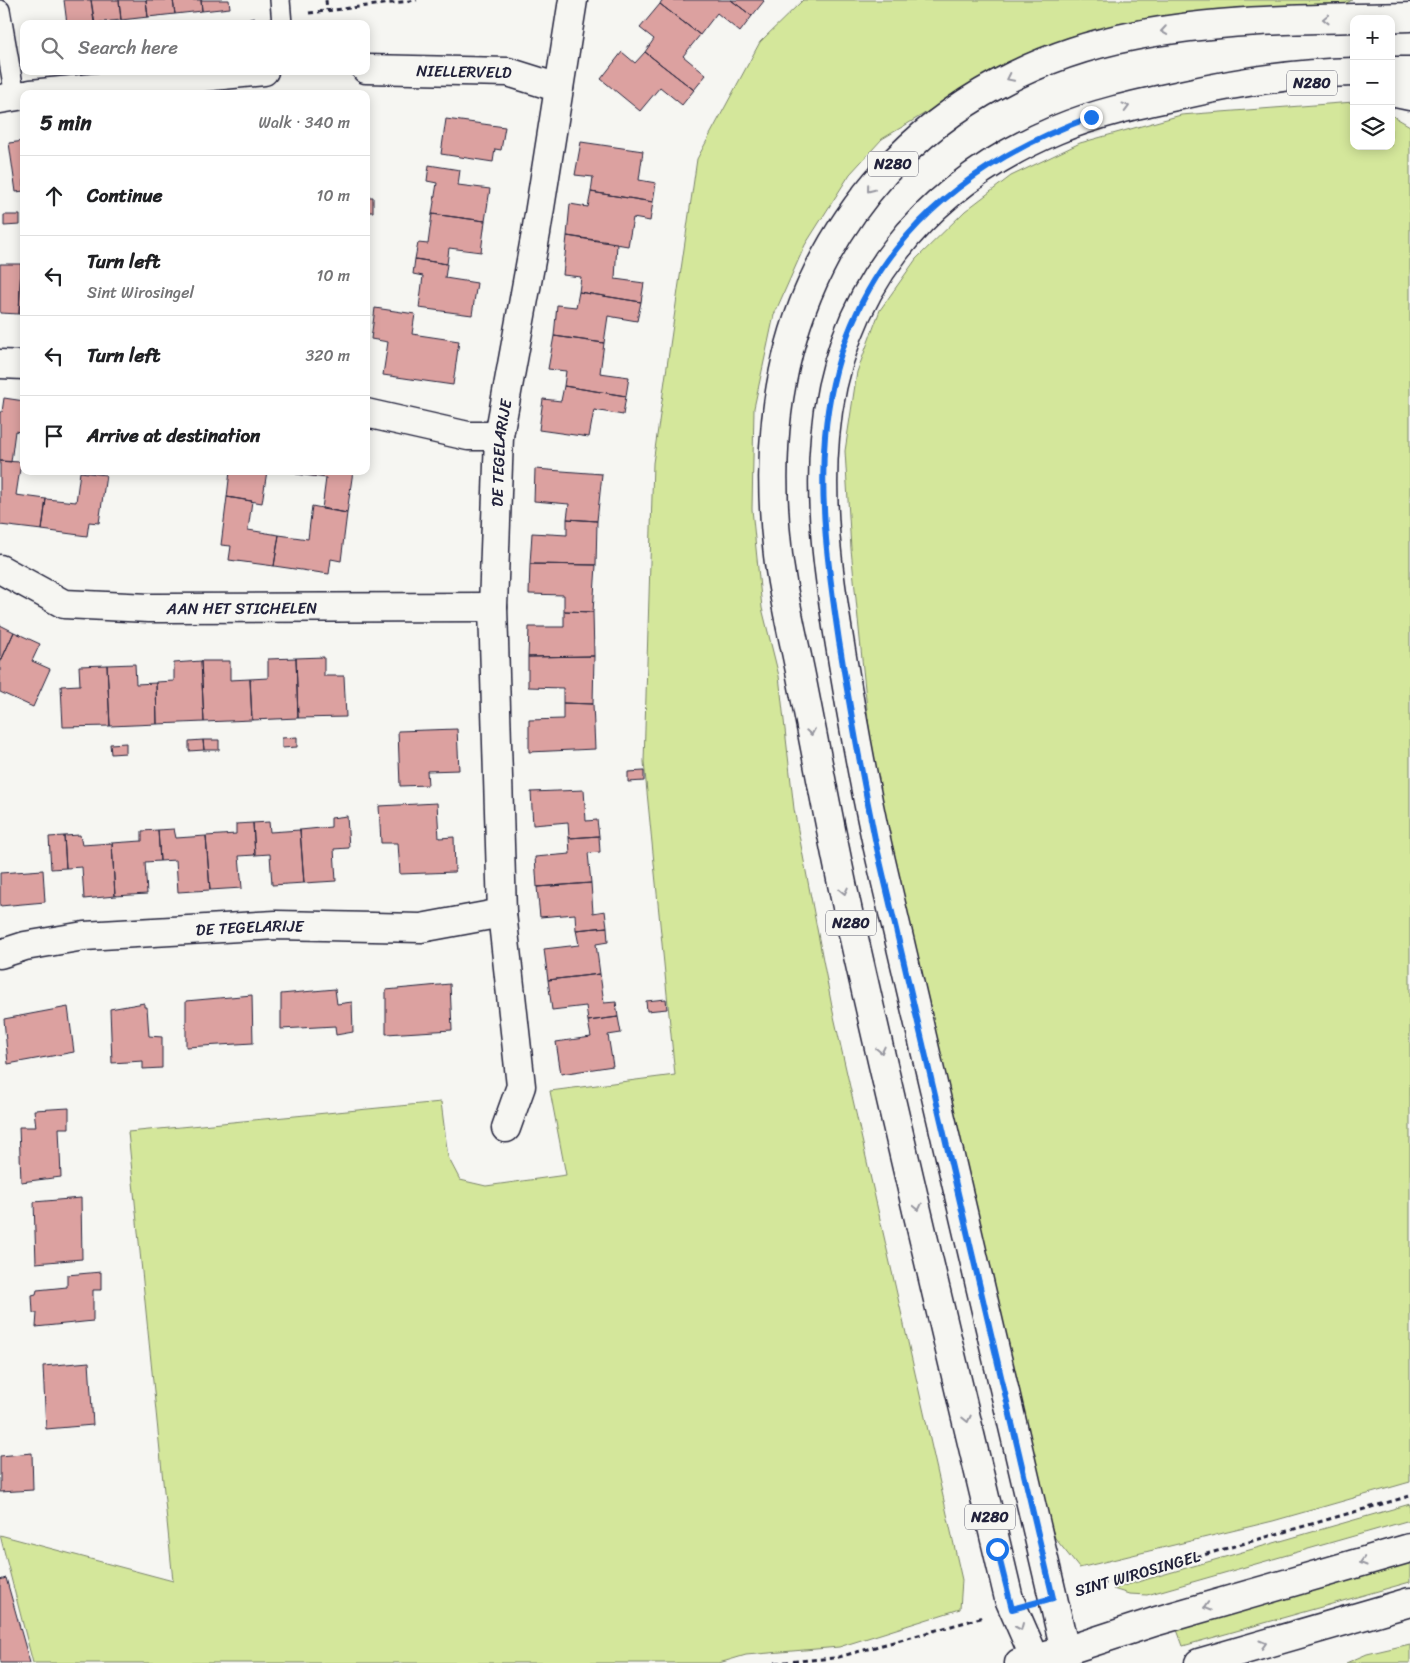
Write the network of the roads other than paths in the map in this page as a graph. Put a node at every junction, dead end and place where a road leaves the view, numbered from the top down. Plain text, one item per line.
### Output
1 (573, 0) edge
2 (1402, 0) edge
3 (0, 10) edge
4 (1380, 15) edge
5 (1395, 17) edge
6 (1410, 17) edge
7 (1350, 19) edge
8 (370, 69) edge
9 (1395, 71) edge
10 (1410, 71) edge
11 (1350, 72) edge
12 (224, 75) edge
13 (1271, 77) junction
14 (1350, 87) edge
15 (559, 88) junction
16 (76, 90) edge
17 (1395, 93) edge
18 (17, 96) edge
19 (1410, 96) edge
20 (0, 364) edge
21 (20, 365) edge
22 (370, 414) edge
23 (499, 436) junction
24 (0, 569) edge
25 (493, 607) junction
26 (502, 913) junction
27 (0, 954) edge
28 (506, 1128) dead end
29 (1410, 1548) edge
30 (1410, 1602) edge
31 (1064, 1657) edge
32 (1030, 1662) edge
33 (1199, 1663) edge

1 - 15 main road, DE TEGELARIJE
2 - 4 main road
3 - 18 lane
5 - 6 main road, N280
7 -> 32 main road, N280
8 - 15 main road, NIELLERVELD
9 - 10 main road
11 - 13 main road, N280
12 - 16 main road
13 - 14 main road, N280
31 -> 13 main road, N280
15 - 23 main road, DE TEGELARIJE
17 - 19 main road
20 - 21 main road
22 - 23 main road
23 - 25 main road, DE TEGELARIJE
24 - 25 main road, AAN HET STICHELEN
25 - 26 main road, DE TEGELARIJE
26 - 27 main road, DE TEGELARIJE
26 - 28 main road, DE TEGELARIJE
29 -> 31 main road
33 -> 30 main road
31 - 32 main road

